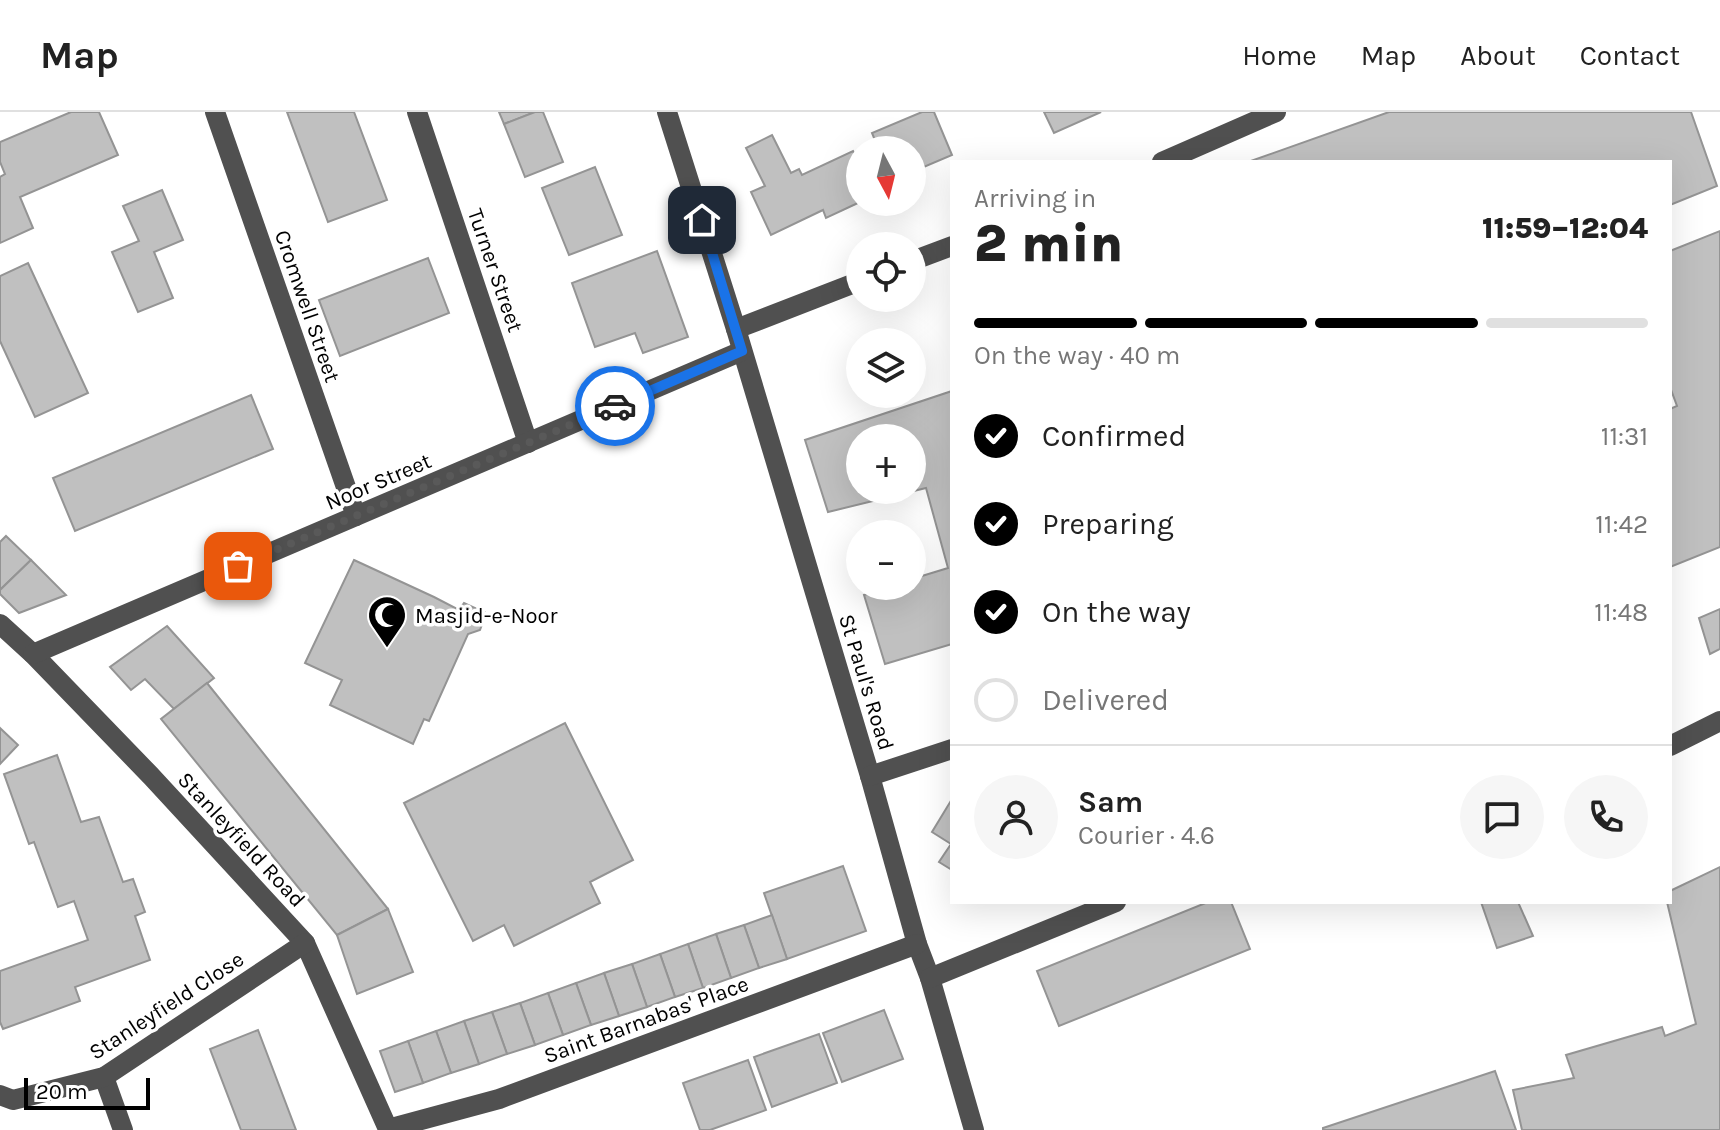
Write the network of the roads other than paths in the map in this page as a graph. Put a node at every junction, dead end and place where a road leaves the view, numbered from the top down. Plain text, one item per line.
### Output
1 (215, 112) edge
2 (417, 112) edge
3 (667, 112) edge
4 (1276, 112) edge
5 (1167, 160) edge
6 (950, 247) edge
7 (926, 256) edge
8 (846, 286) edge
9 (736, 329) junction
10 (742, 351) junction
11 (528, 443) junction
12 (356, 516) junction
13 (0, 624) edge
14 (33, 654) junction
15 (1720, 721) edge
16 (1672, 745) edge
17 (950, 750) edge
18 (870, 776) junction
19 (1111, 904) edge
20 (305, 943) junction
21 (917, 944) junction
22 (930, 978) junction
23 (104, 1077) junction
24 (0, 1095) edge
25 (388, 1129) edge
26 (123, 1130) edge
27 (974, 1130) edge

1 - 12 street, Cromwell Street
2 - 11 street, Turner Street
3 - 9 street, St Paul's Road
4 - 5 street
6 - 7 street
8 - 9 street
9 - 10 street, St Paul's Road
10 - 11 street, Noor Street
10 - 18 street, St Paul's Road
11 - 12 street, Noor Street
12 - 14 street, Noor Street
13 - 14 street, Stanleyfield Road
14 - 20 street, Stanleyfield Road
15 - 16 street
17 - 18 street
18 - 21 street, St Paul's Road
19 - 22 street
20 - 23 street, Stanleyfield Close
20 - 25 street, Stanleyfield Road
21 - 22 street, St Paul's Road
21 - 25 street, Saint Barnabas' Place
22 - 27 street, St Paul's Road
23 - 24 street, Stanleyfield Close
23 - 26 street

